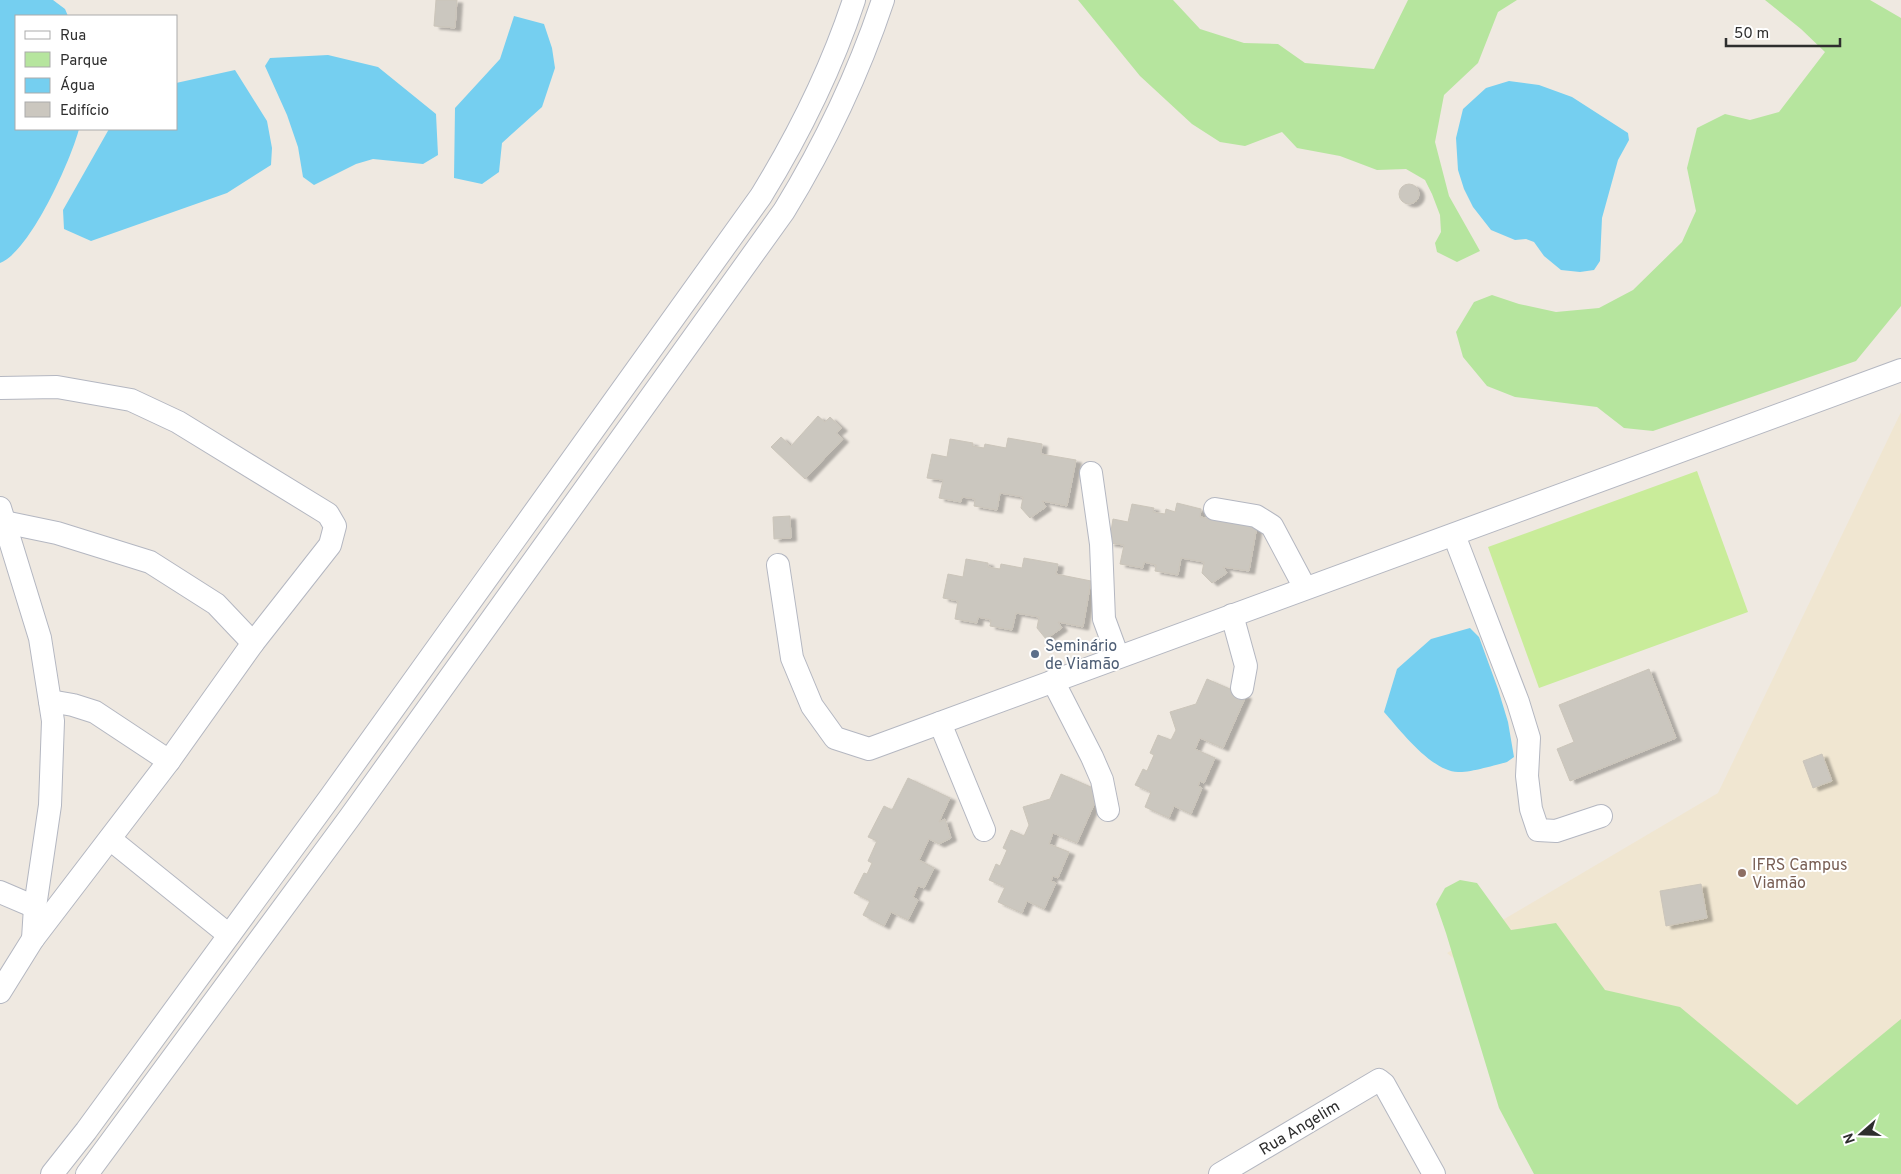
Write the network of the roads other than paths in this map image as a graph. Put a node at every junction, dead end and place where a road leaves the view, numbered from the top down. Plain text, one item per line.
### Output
1 (854, 0) edge
2 (882, 0) edge
3 (701, 282) junction
4 (723, 297) junction
5 (1901, 370) edge
6 (0, 388) edge
7 (1092, 473) dead end
8 (1215, 509) dead end
9 (2, 515) edge
10 (1454, 535) junction
11 (778, 565) dead end
12 (1305, 588) junction
13 (1232, 615) junction
14 (253, 643) junction
15 (440, 646) junction
16 (1118, 657) junction
17 (462, 661) junction
18 (1053, 681) junction
19 (1242, 688) dead end
20 (50, 701) junction
21 (940, 723) junction
22 (169, 761) junction
23 (1108, 810) dead end
24 (1601, 816) dead end
25 (984, 830) dead end
26 (110, 839) junction
27 (0, 892) edge
28 (35, 907) junction
29 (229, 936) junction
30 (33, 939) junction
31 (0, 992) edge
32 (124, 1079) junction
33 (145, 1096) junction
34 (52, 1174) edge
35 (87, 1174) edge
36 (1220, 1174) edge
37 (1433, 1174) edge

1 - 3 street
2 - 4 street
3 - 4 street
3 - 15 street
4 - 17 street
5 - 10 street
6 - 14 street
7 - 16 street
8 - 12 street
9 - 14 street
9 - 20 street
10 - 12 street
10 - 24 street
11 - 21 street
12 - 13 street
13 - 16 street
13 - 19 street
14 - 22 street
15 - 17 street
15 - 29 street
16 - 18 street
17 - 33 street
18 - 21 street
18 - 23 street
20 - 22 street
20 - 28 street
21 - 25 street
22 - 26 street
26 - 29 street
26 - 30 street
27 - 28 street
28 - 30 street
29 - 32 street
30 - 31 street
32 - 33 street
32 - 34 street
33 - 35 street
36 - 37 street, Rua Angelim

